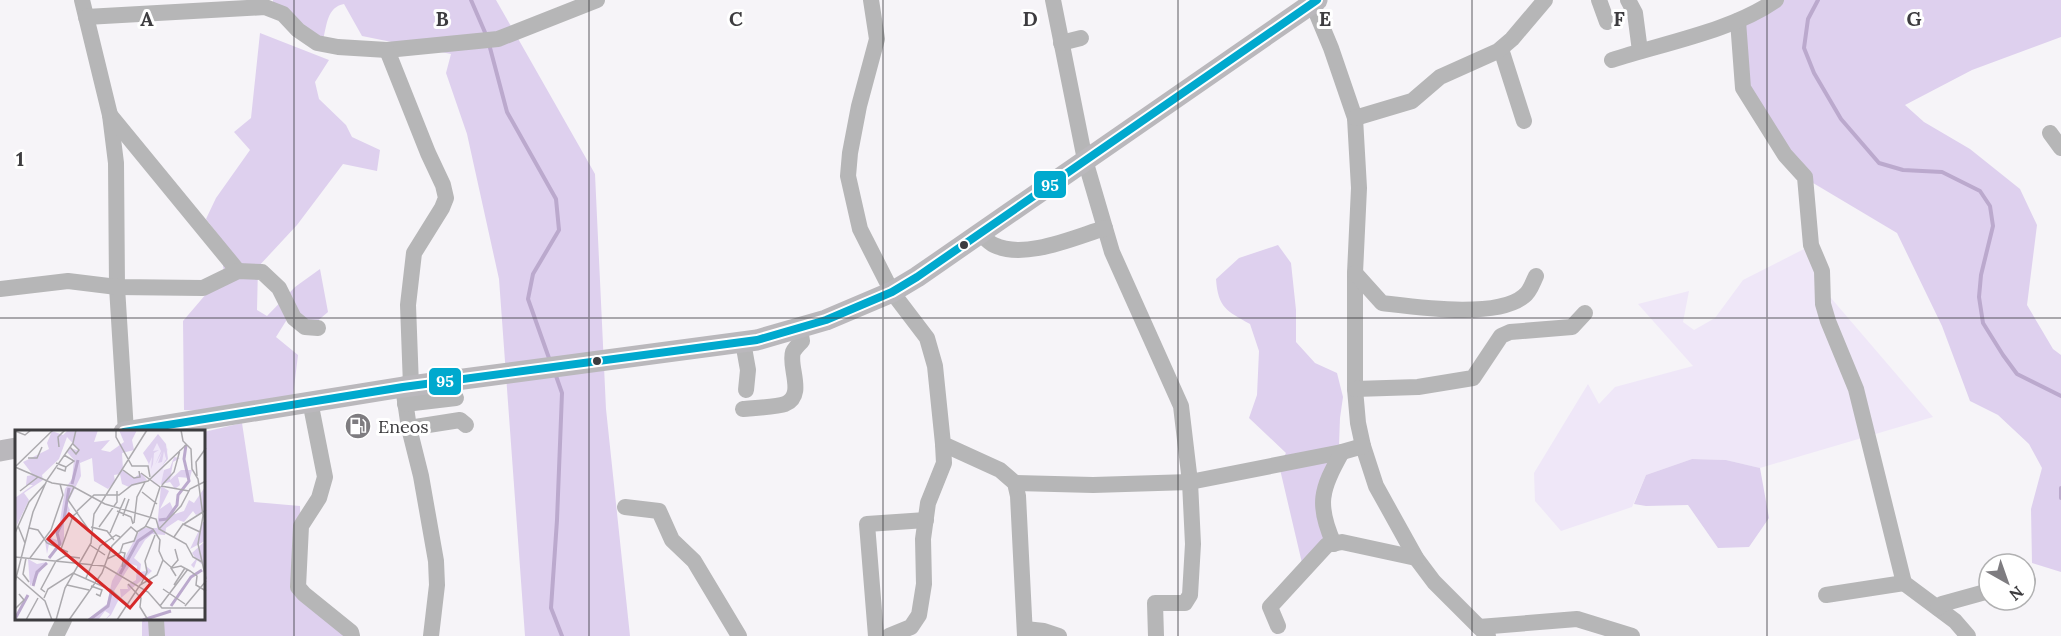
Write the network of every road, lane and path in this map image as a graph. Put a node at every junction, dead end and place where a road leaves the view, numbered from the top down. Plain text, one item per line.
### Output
1 (82, 0) edge
2 (597, 0) edge
3 (872, 0) edge
4 (1053, 0) edge
5 (1545, 0) edge
6 (1599, 0) edge
7 (1628, 0) edge
8 (1776, 0) edge
9 (1314, 1) edge
10 (86, 17) junction
11 (1738, 21) junction
12 (1607, 22) dead end
13 (1081, 38) dead end
14 (1061, 43) junction
15 (1501, 49) junction
16 (387, 50) junction
17 (1640, 51) junction
18 (1612, 60) dead end
19 (110, 115) junction
20 (1355, 118) junction
21 (1524, 121) dead end
22 (2050, 133) dead end
23 (2061, 148) edge
24 (1084, 160) junction
25 (1105, 228) junction
26 (980, 233) junction
27 (238, 271) junction
28 (1355, 273) junction
29 (1536, 276) dead end
30 (117, 287) junction
31 (0, 289) edge
32 (892, 292) junction
33 (1585, 313) dead end
34 (318, 328) dead end
35 (800, 329) junction
36 (743, 342) junction
37 (1355, 389) junction
38 (747, 390) dead end
39 (406, 392) junction
40 (456, 398) dead end
41 (310, 400) junction
42 (743, 409) dead end
43 (466, 425) dead end
44 (409, 428) junction
45 (125, 430) edge
46 (137, 430) edge
47 (943, 444) junction
48 (1363, 446) junction
49 (15, 448) edge
50 (0, 451) edge
51 (1342, 452) junction
52 (1190, 482) junction
53 (1015, 483) junction
54 (625, 507) dead end
55 (926, 520) junction
56 (1334, 544) junction
57 (1416, 558) junction
58 (1904, 583) junction
59 (1977, 594) edge
60 (1826, 595) dead end
61 (1938, 608) junction
62 (64, 621) edge
63 (156, 621) edge
64 (1278, 626) dead end
65 (1483, 632) edge
66 (1025, 633) edge
67 (56, 636) edge
68 (157, 636) edge
69 (352, 636) edge
70 (431, 636) edge
71 (739, 636) edge
72 (876, 636) edge
73 (889, 636) edge
74 (1059, 636) edge
75 (1156, 636) edge
76 (1632, 636) edge
77 (1968, 636) edge

1 - 10 street
2 - 16 street
3 - 32 street
4 - 14 street
5 - 15 street
6 - 12 street
7 - 17 street
8 - 11 street
9 - 20 street
9 - 24 main road
10 - 16 street
10 - 19 street
11 - 17 street
11 - 58 street
13 - 14 street
14 - 24 street
15 - 20 street
15 - 21 street
16 - 39 street
17 - 18 street
19 - 27 street
19 - 30 street
20 - 28 street
22 - 23 street
24 - 25 street
24 - 26 main road
25 - 26 street
25 - 52 street
26 - 32 main road
27 - 30 street
27 - 34 street
28 - 29 street
28 - 37 street
30 - 31 street
30 - 45 street
32 - 35 main road
32 - 47 street
33 - 37 street
35 - 36 main road
35 - 42 street
36 - 38 street
36 - 39 main road
37 - 48 street
39 - 40 street
39 - 41 main road
39 - 44 street
41 - 46 main road
41 - 69 street
43 - 44 street
44 - 70 street
47 - 53 street
47 - 55 street
48 - 51 street
48 - 57 street
49 - 50 main road
51 - 52 street
51 - 56 street
52 - 53 street
52 - 75 street
53 - 66 street
54 - 71 street
55 - 72 street
55 - 73 street
56 - 57 street
56 - 64 street
57 - 65 street
58 - 60 street
58 - 61 street
59 - 61 street
61 - 77 street
62 - 67 street
63 - 68 street
65 - 76 street
66 - 74 street

